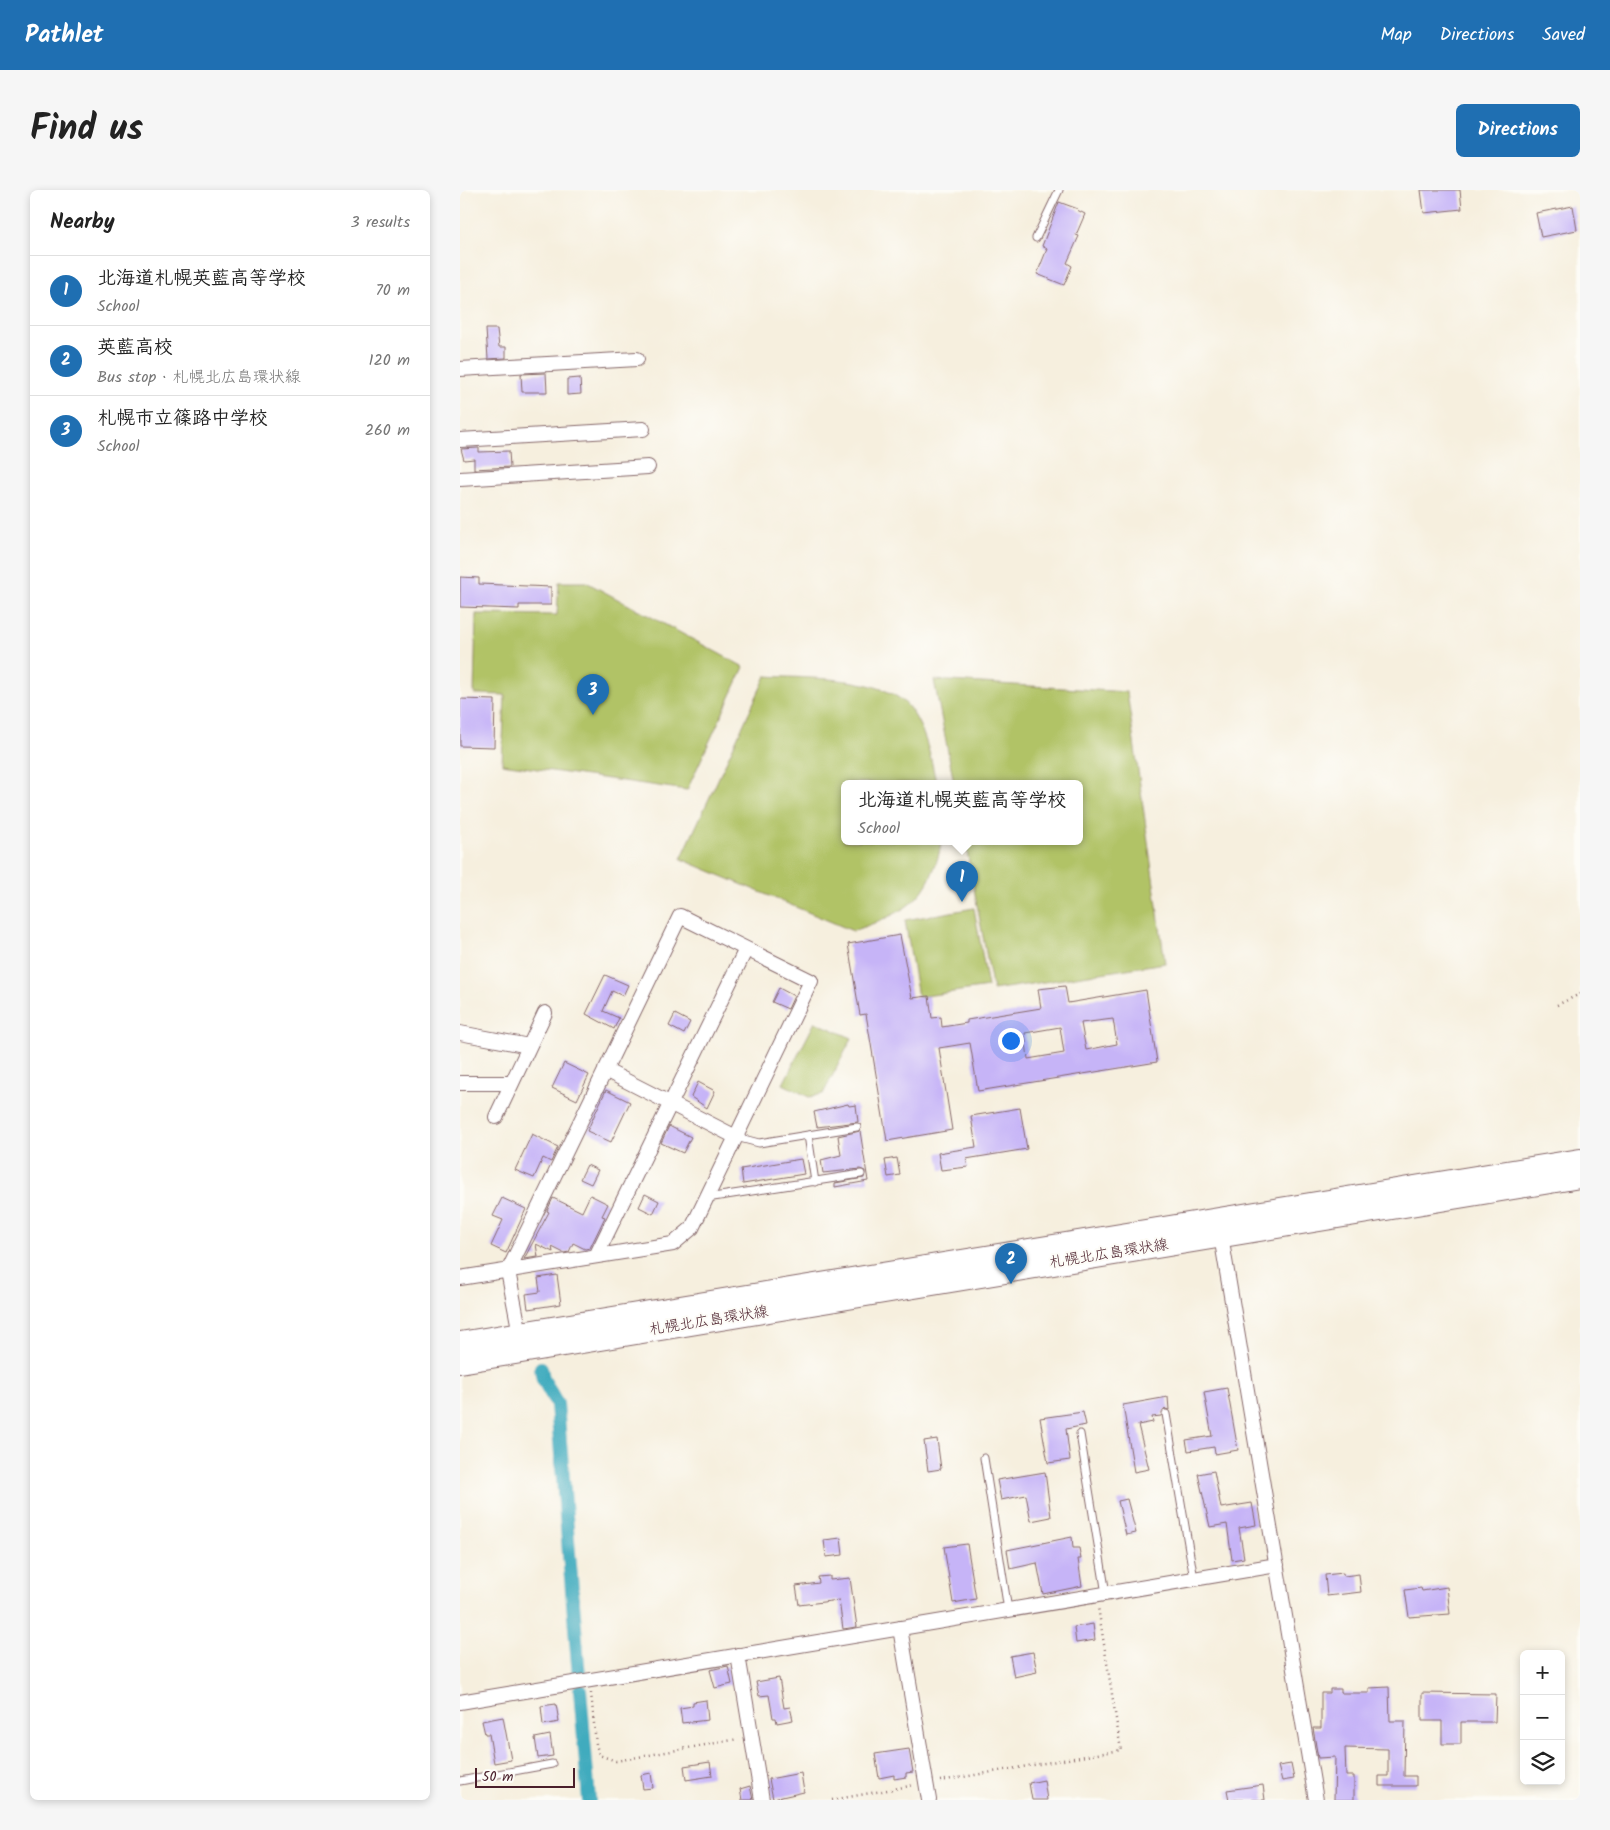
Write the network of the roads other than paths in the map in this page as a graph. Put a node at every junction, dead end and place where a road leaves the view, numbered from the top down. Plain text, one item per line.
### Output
1 (1059, 190) edge
2 (1036, 238) dead end
3 (637, 358) dead end
4 (460, 370) edge
5 (643, 429) dead end
6 (460, 440) edge
7 (648, 466) dead end
8 (460, 479) edge
9 (746, 948) junction
10 (545, 1012) dead end
11 (460, 1034) edge
12 (529, 1046) junction
13 (606, 1070) junction
14 (460, 1083) edge
15 (512, 1083) junction
16 (669, 1102) junction
17 (496, 1117) dead end
18 (857, 1127) dead end
19 (808, 1135) junction
20 (736, 1137) junction
21 (1580, 1160) edge
22 (861, 1174) dead end
23 (1580, 1177) edge
24 (815, 1182) junction
25 (707, 1198) junction
26 (1221, 1236) junction
27 (596, 1256) junction
28 (508, 1270) junction
29 (460, 1278) edge
30 (520, 1334) junction
31 (460, 1344) edge
32 (460, 1362) edge
33 (1166, 1414) dead end
34 (1080, 1434) dead end
35 (984, 1458) dead end
36 (1277, 1565) junction
37 (1194, 1579) junction
38 (1101, 1595) junction
39 (1008, 1610) junction
40 (900, 1628) junction
41 (738, 1655) junction
42 (460, 1702) edge
43 (552, 1764) dead end
44 (460, 1781) edge
45 (762, 1800) edge
46 (929, 1800) edge
47 (1316, 1800) edge

1 - 2 lane
3 - 4 street
5 - 6 street
7 - 8 street
9 - 13 street
9 - 16 street
9 - 20 street
10 - 12 street
11 - 12 street
12 - 15 street
13 - 16 street
13 - 28 street
14 - 15 street
15 - 17 street
16 - 20 street
16 - 27 street
18 - 19 lane
19 - 20 lane
19 - 24 lane
20 - 25 street
21 - 30 main road, 札幌北広島環状線
22 - 24 lane
23 - 26 main road, 札幌北広島環状線
24 - 25 lane
25 - 27 street
26 - 32 main road, 札幌北広島環状線
26 - 36 street
27 - 28 street
28 - 29 street
28 - 30 street
30 - 31 main road, 札幌北広島環状線
33 - 37 lane
34 - 38 lane
35 - 39 lane
36 - 37 street
36 - 47 street
37 - 38 street
38 - 39 street
39 - 40 street
40 - 41 street
40 - 46 street
41 - 42 street
41 - 45 street
43 - 44 lane

